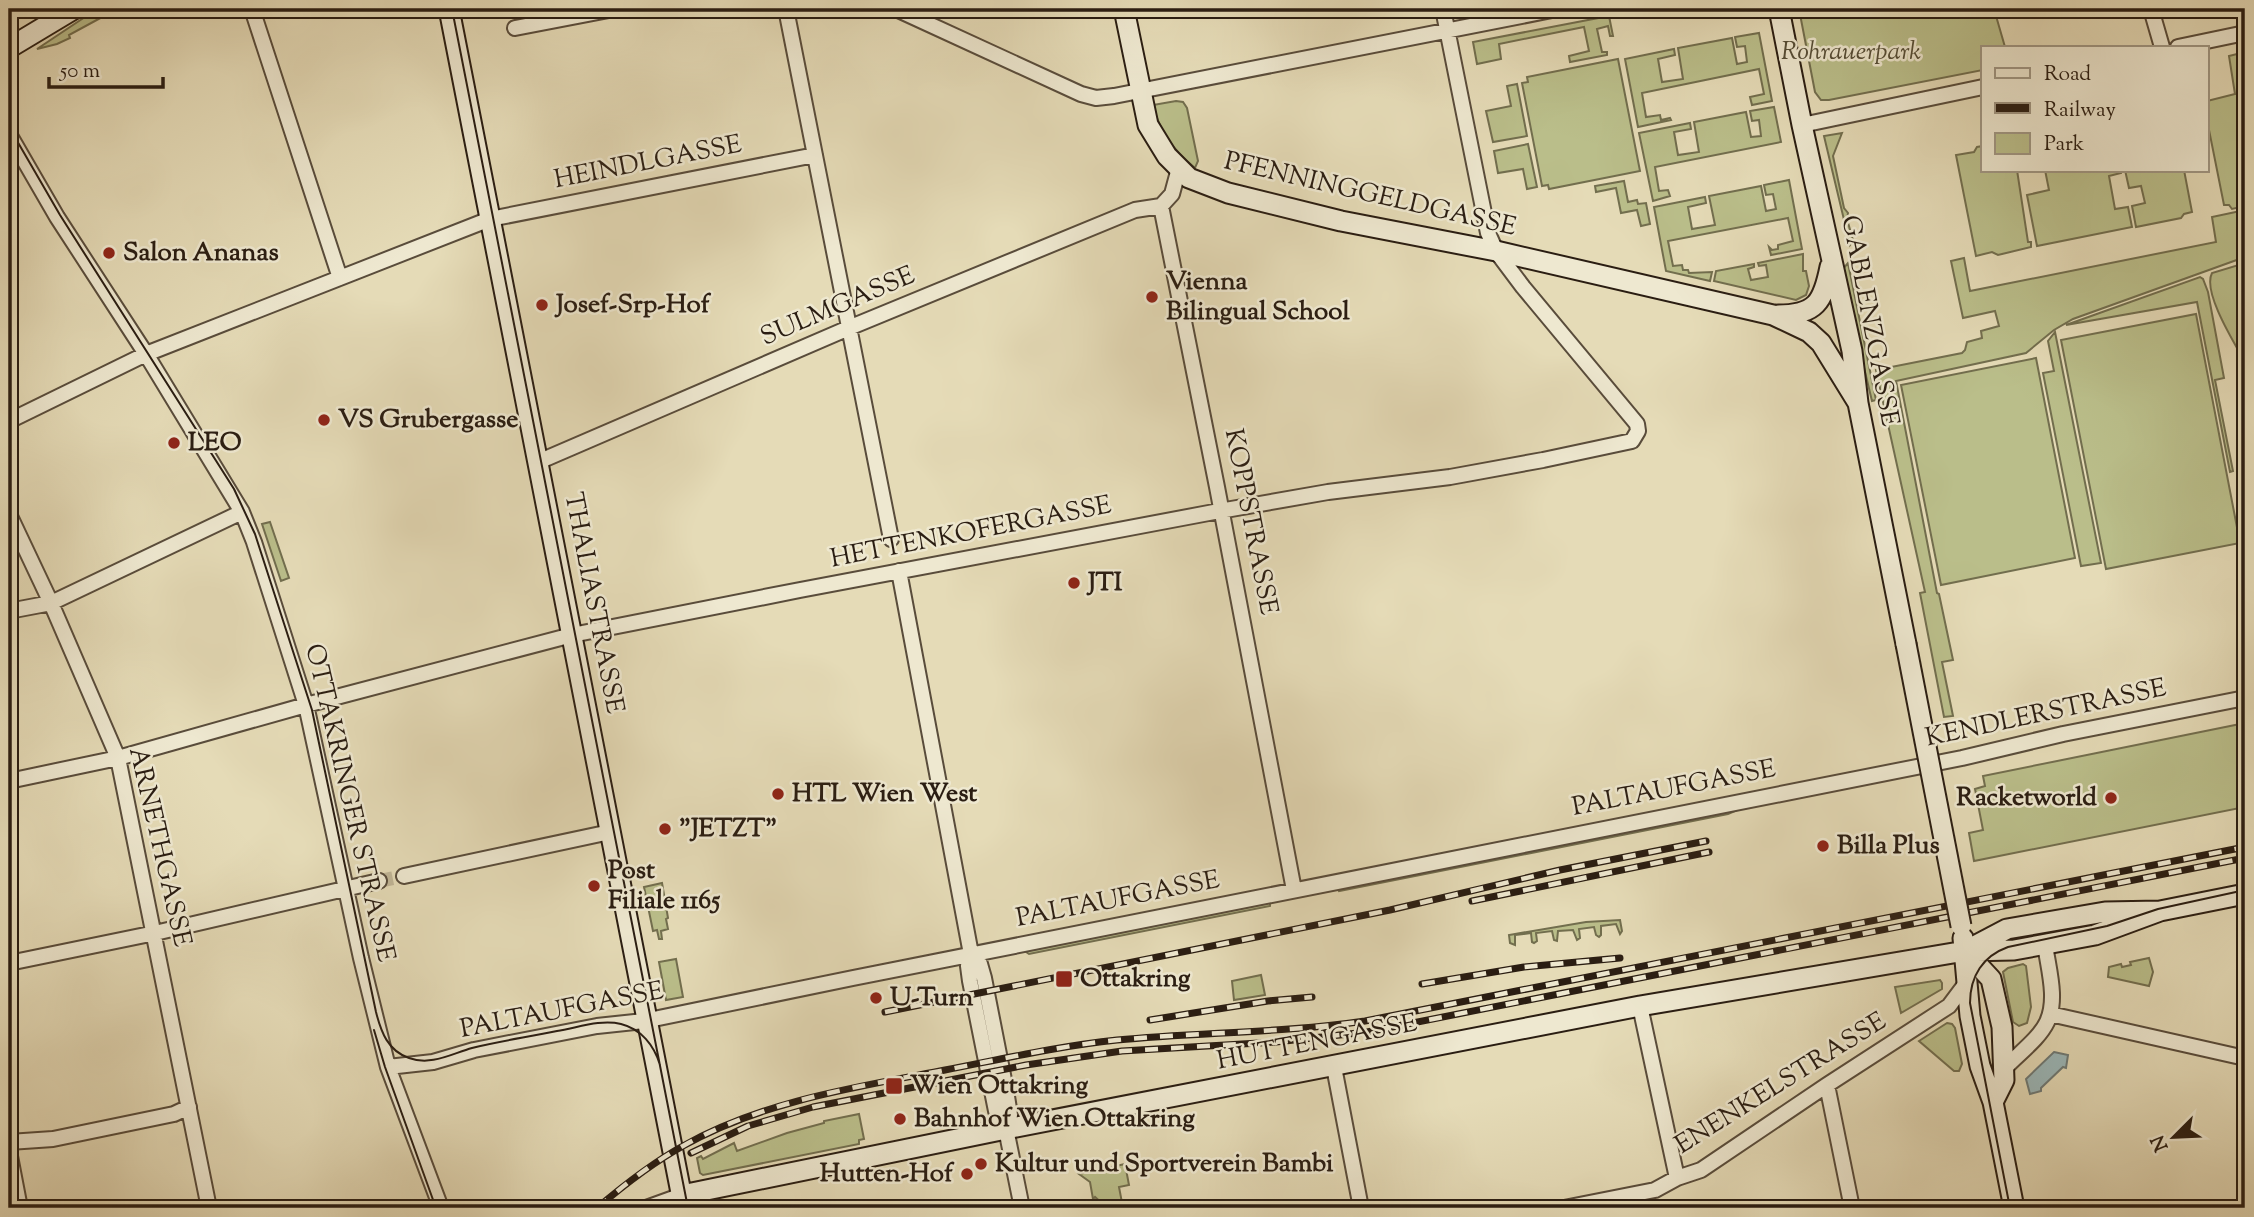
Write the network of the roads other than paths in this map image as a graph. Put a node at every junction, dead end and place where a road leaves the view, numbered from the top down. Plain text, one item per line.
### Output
1 (74, 9) edge
2 (252, 9) edge
3 (449, 9) edge
4 (614, 9) edge
5 (786, 9) edge
6 (896, 9) edge
7 (1124, 9) edge
8 (1443, 9) edge
9 (1558, 9) edge
10 (1779, 9) edge
11 (2151, 9) edge
12 (515, 28) dead end
13 (1447, 31) junction
14 (2245, 33) edge
15 (2162, 46) edge
16 (2183, 46) edge
17 (9, 48) edge
18 (1981, 87) edge
19 (1140, 91) junction
20 (1802, 125) junction
21 (9, 134) edge
22 (816, 155) junction
23 (1179, 168) junction
24 (1161, 206) junction
25 (490, 219) junction
26 (1496, 251) junction
27 (1832, 261) junction
28 (340, 278) junction
29 (1773, 315) junction
30 (851, 327) junction
31 (146, 355) junction
32 (1858, 403) junction
33 (9, 421) edge
34 (538, 462) junction
35 (1222, 511) junction
36 (242, 512) junction
37 (9, 514) edge
38 (891, 539) dead end
39 (899, 571) junction
40 (51, 603) junction
41 (9, 611) edge
42 (572, 635) junction
43 (2245, 698) edge
44 (306, 705) junction
45 (118, 758) junction
46 (1857, 778) joint
47 (9, 781) edge
48 (610, 831) junction
49 (404, 876) tunnel mouth
50 (379, 881) tunnel mouth
51 (346, 889) junction
52 (1294, 890) junction
53 (2245, 894) edge
54 (2160, 911) junction
55 (155, 933) junction
56 (2045, 944) junction
57 (1965, 951) junction
58 (971, 954) junction
59 (9, 963) edge
60 (1967, 982) junction
61 (1640, 1006) junction
62 (2050, 1014) junction
63 (647, 1021) junction
64 (2245, 1058) edge
65 (388, 1067) junction
66 (1334, 1067) junction
67 (2005, 1068) junction
68 (1827, 1085) junction
69 (1993, 1102) junction
70 (189, 1107) junction
71 (1006, 1129) junction
72 (9, 1142) edge
73 (9, 1151) edge
74 (1677, 1178) junction
75 (683, 1202) edge
76 (1588, 1206) edge
77 (20, 1208) edge
78 (209, 1208) edge
79 (441, 1208) edge
80 (646, 1208) edge
81 (1022, 1208) edge
82 (1361, 1208) edge
83 (1564, 1208) edge
84 (1852, 1208) edge
85 (2014, 1208) edge

1 - 17 main road
2 - 28 street
3 - 25 main road, THALIASTRASSE
4 - 12 street
5 - 22 street
6 - 19 street
7 - 19 main road
8 - 13 street
9 - 13 street
10 - 20 main road, GABLENZGASSE
11 - 15 street
13 - 19 street
13 - 26 street
14 - 16 street
18 - 20 street
19 - 23 main road, PFENNINGGELDGASSE
20 - 27 main road, GABLENZGASSE
21 - 31 street, OTTAKRINGER STRASSE
22 - 25 street, HEINDLGASSE
22 - 30 street
23 - 24 street
23 - 26 main road, PFENNINGGELDGASSE
24 - 30 street, SULMGASSE
24 - 35 street, KOPPSTRASSE
25 - 28 street, HEINDLGASSE
25 - 34 main road, THALIASTRASSE
26 - 29 main road, PFENNINGGELDGASSE
26 - 35 street, HETTENKOFERGASSE
27 - 29 main road
27 - 32 main road, GABLENZGASSE
28 - 31 street, HEINDLGASSE
29 - 32 main road, PFENNINGGELDGASSE
30 - 34 street, SULMGASSE
30 - 38 street
31 - 33 street, HEINDLGASSE
31 - 36 street, OTTAKRINGER STRASSE
32 - 57 main road, GABLENZGASSE, bridge
34 - 42 main road, THALIASTRASSE
35 - 39 street, HETTENKOFERGASSE
35 - 52 street, KOPPSTRASSE
36 - 40 street
36 - 44 street, OTTAKRINGER STRASSE
37 - 40 street, ARNETHGASSE
39 - 42 street, HETTENKOFERGASSE
39 - 58 street
40 - 41 street
40 - 45 street, ARNETHGASSE
42 - 44 street, HETTENKOFERGASSE
42 - 48 main road, THALIASTRASSE
43 - 46 street, KENDLERSTRASSE
44 - 45 street, HETTENKOFERGASSE
44 - 51 street, OTTAKRINGER STRASSE
45 - 47 street, HETTENKOFERGASSE
45 - 55 street, ARNETHGASSE
46 - 52 street, PALTAUFGASSE
48 - 49 street
48 - 63 main road, THALIASTRASSE
50 - 51 street
51 - 55 street
51 - 65 street, OTTAKRINGER STRASSE
52 - 58 street, PALTAUFGASSE
53 - 54 main road, HUTTENGASSE
54 - 56 main road, HUTTENGASSE
54 - 57 main road, HUTTENGASSE
55 - 59 street
55 - 70 street, ARNETHGASSE
56 - 57 main road, HUTTENGASSE
56 - 62 street
57 - 60 main road, GABLENZGASSE
57 - 61 main road, HUTTENGASSE
57 - 67 main road
58 - 63 street, PALTAUFGASSE
58 - 71 street
60 - 68 street, ENENKELSTRASSE
60 - 69 main road, GABLENZGASSE
61 - 66 main road, HUTTENGASSE
61 - 74 street
62 - 64 street
62 - 67 street
63 - 65 street, PALTAUFGASSE
63 - 75 main road, THALIASTRASSE
65 - 79 street, OTTAKRINGER STRASSE
66 - 71 main road, HUTTENGASSE
66 - 82 street
67 - 69 main road
68 - 74 street, ENENKELSTRASSE
68 - 84 street
69 - 85 main road, GABLENZGASSE
70 - 72 street
70 - 78 street, ARNETHGASSE
71 - 75 main road, HUTTENGASSE
71 - 81 street
73 - 77 street
74 - 76 street, ENENKELSTRASSE
75 - 80 street
76 - 83 street, ENENKELSTRASSE

